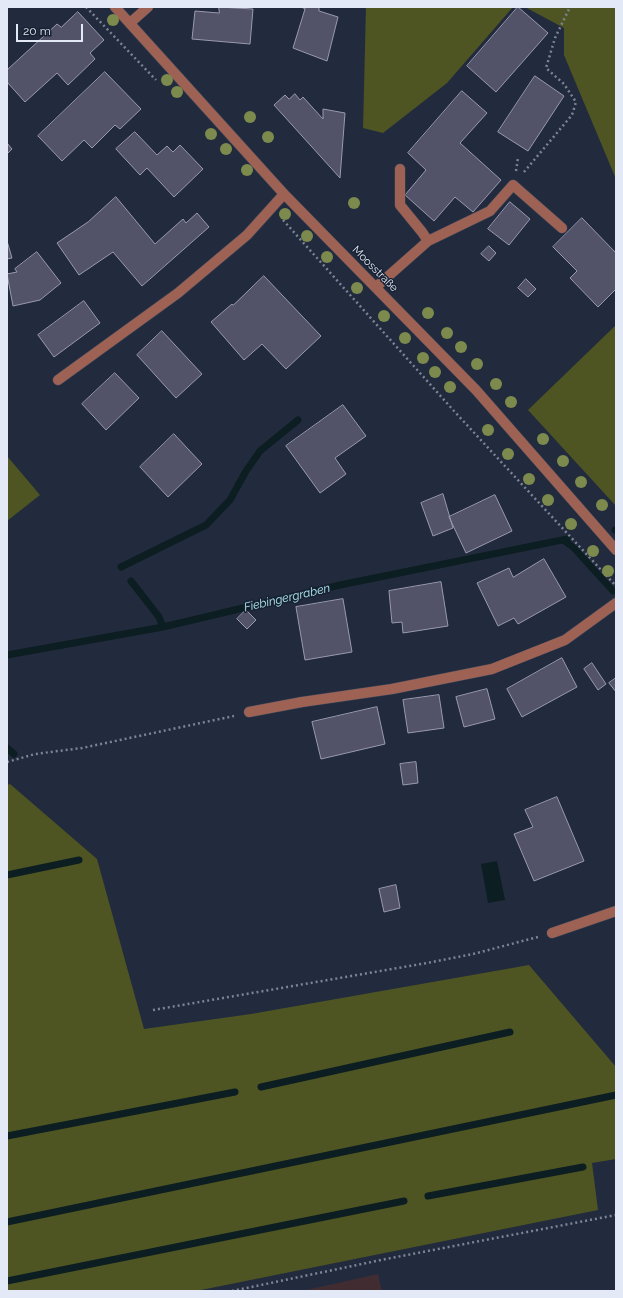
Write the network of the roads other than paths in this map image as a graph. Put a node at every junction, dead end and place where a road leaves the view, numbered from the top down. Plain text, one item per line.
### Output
1 (115, 7) edge
2 (148, 7) edge
3 (130, 23) junction
4 (400, 169) dead end
5 (284, 194) junction
6 (562, 228) dead end
7 (428, 241) junction
8 (376, 287) junction
9 (58, 380) dead end
10 (616, 550) edge
11 (616, 603) edge
12 (250, 712) road end
13 (616, 911) edge
14 (552, 933) road end

1 - 3 street, Moosstraße
2 - 3 street
3 - 5 street, Moosstraße
4 - 7 street
5 - 8 street, Moosstraße
5 - 9 street
6 - 7 street
7 - 8 street
8 - 10 street, Moosstraße
11 - 12 street
13 - 14 street

